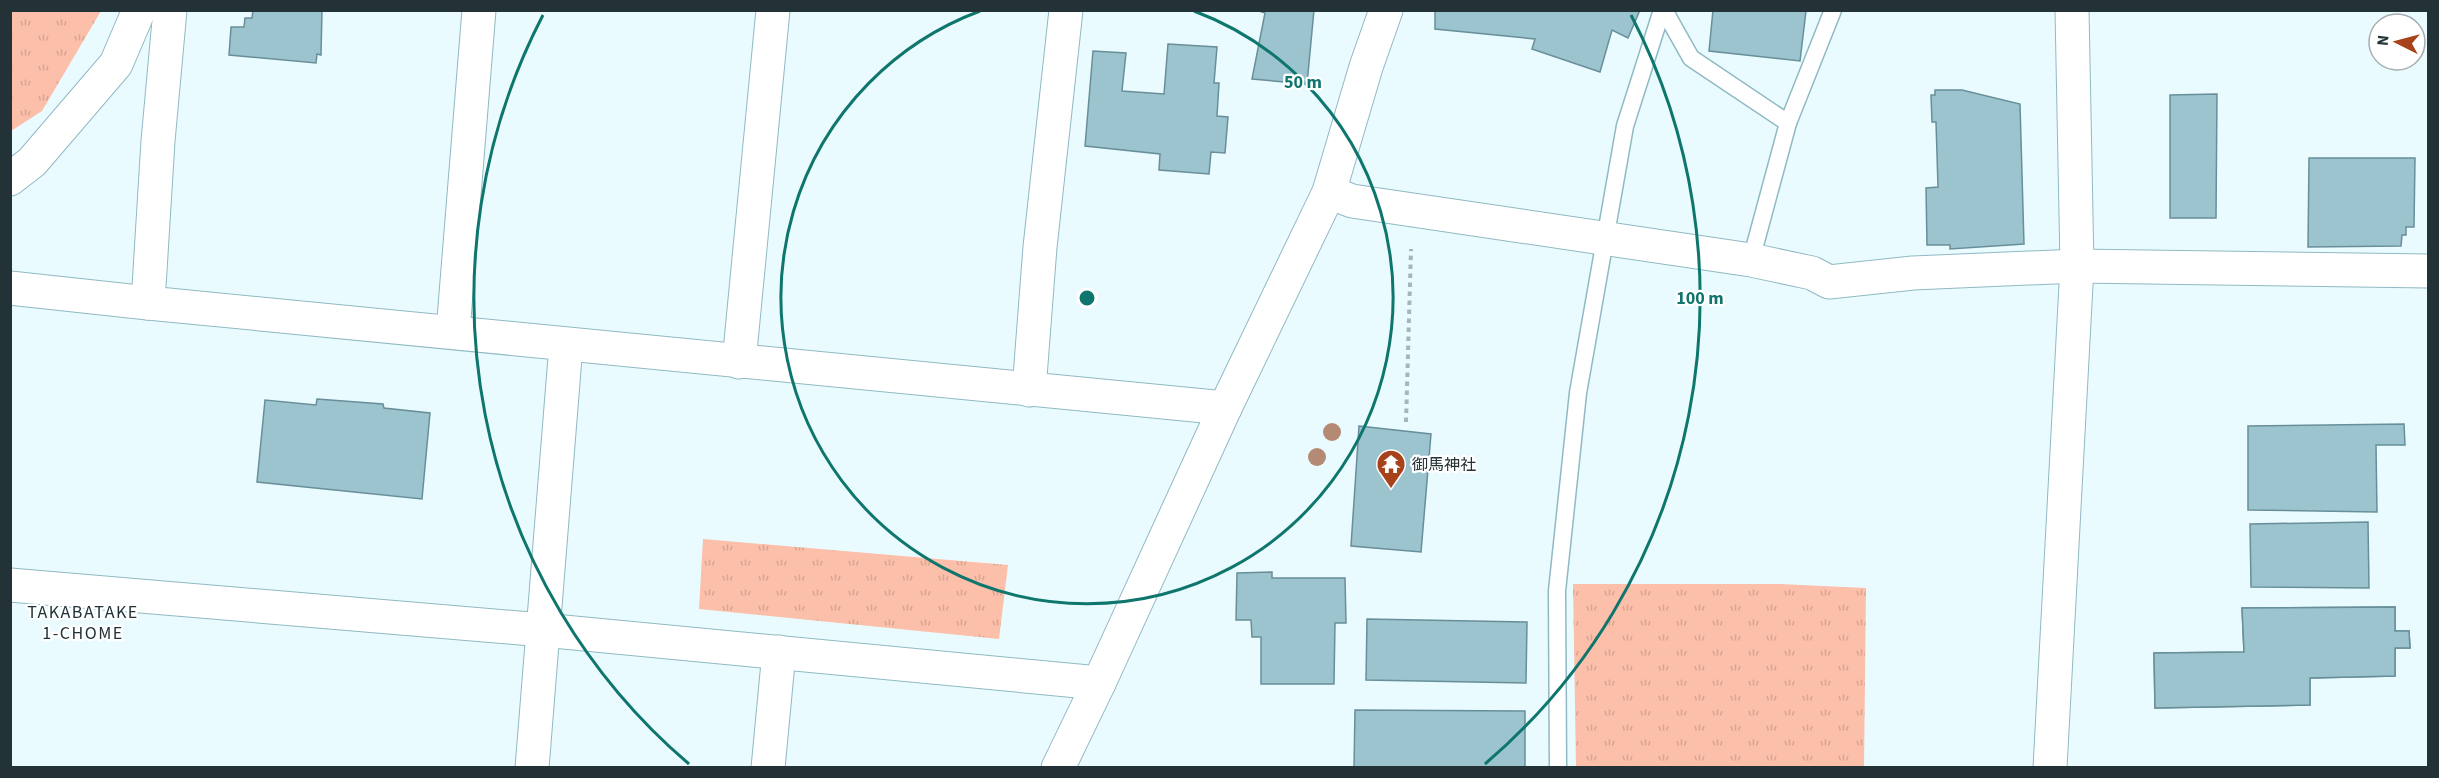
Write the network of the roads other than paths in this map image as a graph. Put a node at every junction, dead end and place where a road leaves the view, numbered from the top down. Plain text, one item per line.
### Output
1 (139, 10) edge
2 (170, 10) edge
3 (479, 10) edge
4 (773, 10) edge
5 (1066, 10) edge
6 (1386, 10) edge
7 (1663, 10) edge
8 (1833, 10) edge
9 (2072, 10) edge
10 (1788, 123) junction
11 (10, 179) edge
12 (1329, 192) junction
13 (1604, 237) junction
14 (1751, 260) junction
15 (2077, 266) junction
16 (2428, 271) edge
17 (10, 288) edge
18 (148, 303) junction
19 (453, 331) junction
20 (567, 345) junction
21 (739, 362) junction
22 (1029, 390) junction
23 (1225, 408) junction
24 (10, 585) edge
25 (543, 630) junction
26 (779, 652) junction
27 (1099, 683) junction
28 (532, 768) edge
29 (768, 768) edge
30 (1058, 768) edge
31 (1558, 768) edge
32 (2050, 768) edge

1 - 11 street
2 - 18 street
3 - 19 street
4 - 21 street
5 - 22 street
6 - 12 street
7 - 10 lane
7 - 13 lane
8 - 10 lane
9 - 15 street
10 - 14 lane
12 - 13 street
12 - 23 street
13 - 14 street
13 - 31 lane
14 - 15 street
15 - 16 street
15 - 32 street
17 - 18 street
18 - 19 street
19 - 20 street
20 - 21 street
20 - 25 street
21 - 22 street
22 - 23 street
23 - 27 street
24 - 25 street
25 - 26 street
25 - 28 street
26 - 27 street
26 - 29 street
27 - 30 street

